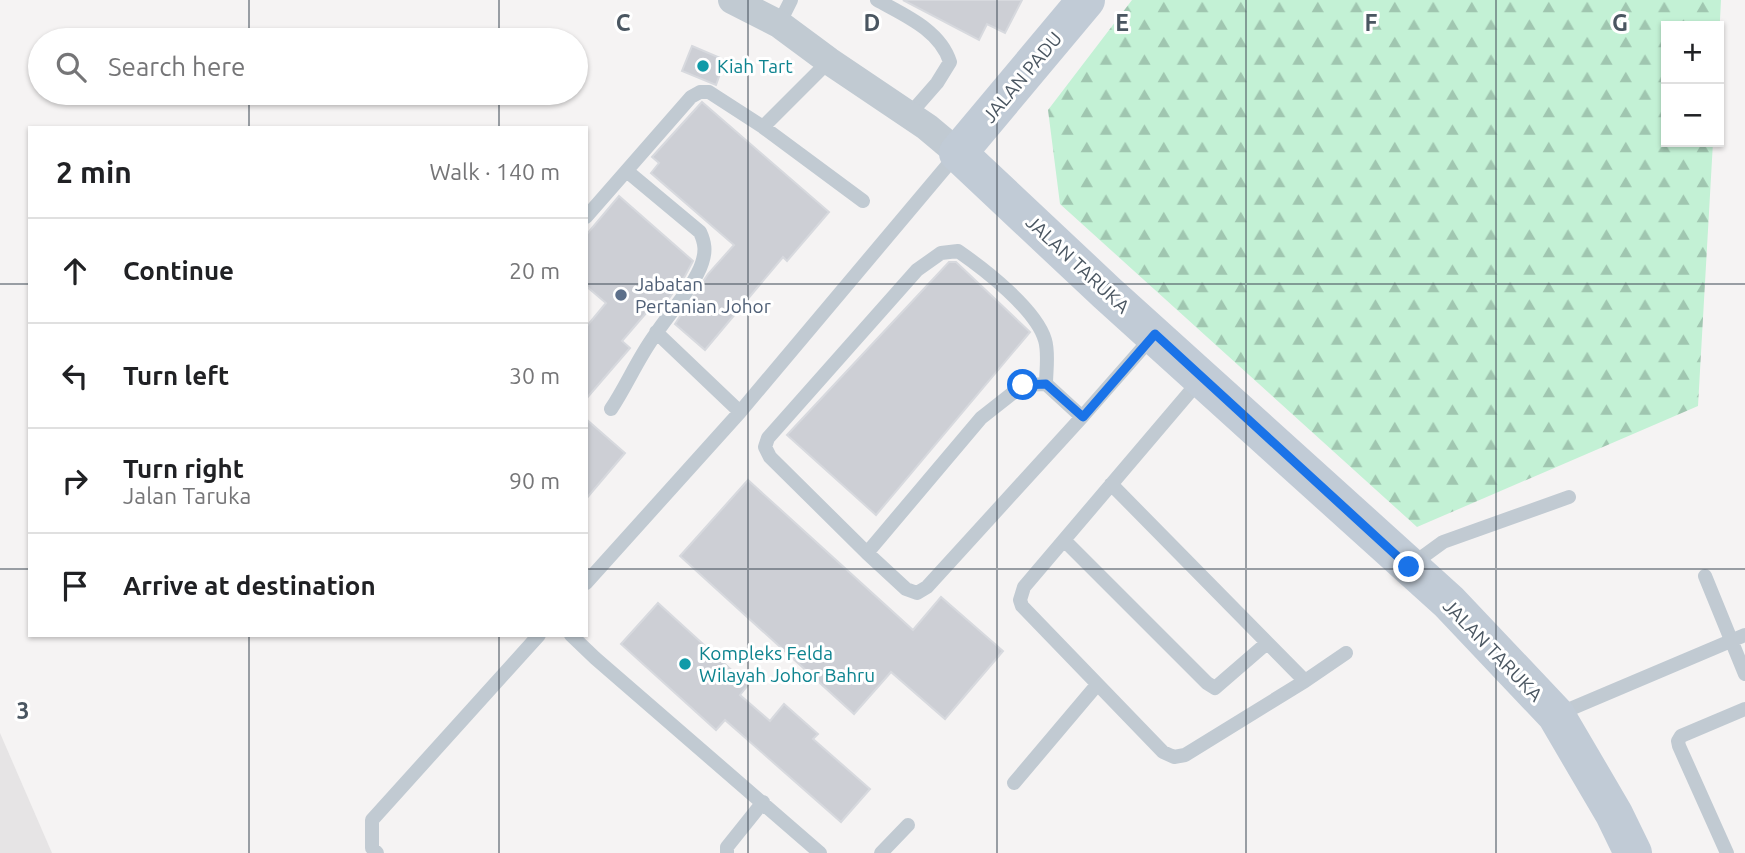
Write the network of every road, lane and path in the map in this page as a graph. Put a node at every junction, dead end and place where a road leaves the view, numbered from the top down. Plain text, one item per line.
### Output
1 (732, 0) edge
2 (877, 0) edge
3 (1086, 0) edge
4 (785, 12) edge
5 (829, 61) junction
6 (909, 115) junction
7 (763, 127) junction
8 (958, 153) junction
9 (628, 172) junction
10 (863, 201) dead end
11 (588, 215) edge
12 (656, 332) junction
13 (1155, 334) junction
14 (1202, 379) junction
15 (1046, 384) junction
16 (611, 409) dead end
17 (740, 412) junction
18 (1083, 417) junction
19 (1111, 484) junction
20 (1569, 497) dead end
21 (1064, 540) junction
22 (867, 554) junction
23 (1409, 567) junction
24 (1705, 576) dead end
25 (588, 581) edge
26 (537, 637) edge
27 (573, 637) edge
28 (1738, 638) edge
29 (1267, 643) junction
30 (1346, 653) dead end
31 (1745, 674) edge
32 (1304, 681) junction
33 (1096, 686) junction
34 (1745, 709) edge
35 (1556, 715) junction
36 (1014, 783) dead end
37 (763, 802) junction
38 (908, 825) dead end
39 (377, 853) edge
40 (727, 853) edge
41 (820, 853) edge
42 (881, 853) edge
43 (1633, 853) edge
44 (1727, 853) edge

1 - 4 street, JALAN TARUKA
2 - 6 lane
3 - 8 street, JALAN PADU
4 - 5 street, JALAN TARUKA
5 - 6 street, JALAN TARUKA
5 - 7 lane
6 - 8 street, JALAN TARUKA
7 - 9 lane
7 - 10 lane
8 - 13 street, JALAN TARUKA
8 - 17 lane
9 - 11 lane
9 - 12 lane
12 - 16 lane
12 - 17 lane
13 - 14 street, JALAN TARUKA
13 - 18 lane
14 - 19 lane
14 - 23 street, JALAN TARUKA
15 - 18 lane
15 - 22 lane
15 - 22 lane
17 - 25 lane
18 - 22 lane
19 - 21 lane
19 - 29 lane
20 - 23 lane
21 - 29 lane
21 - 33 lane
23 - 35 street, JALAN TARUKA
24 - 28 lane
26 - 39 lane
27 - 37 lane
28 - 31 lane
28 - 35 lane
29 - 32 lane
30 - 32 lane
32 - 33 lane
33 - 36 lane
34 - 44 lane
35 - 43 street, JALAN TARUKA
37 - 40 lane
37 - 41 lane
38 - 42 lane

